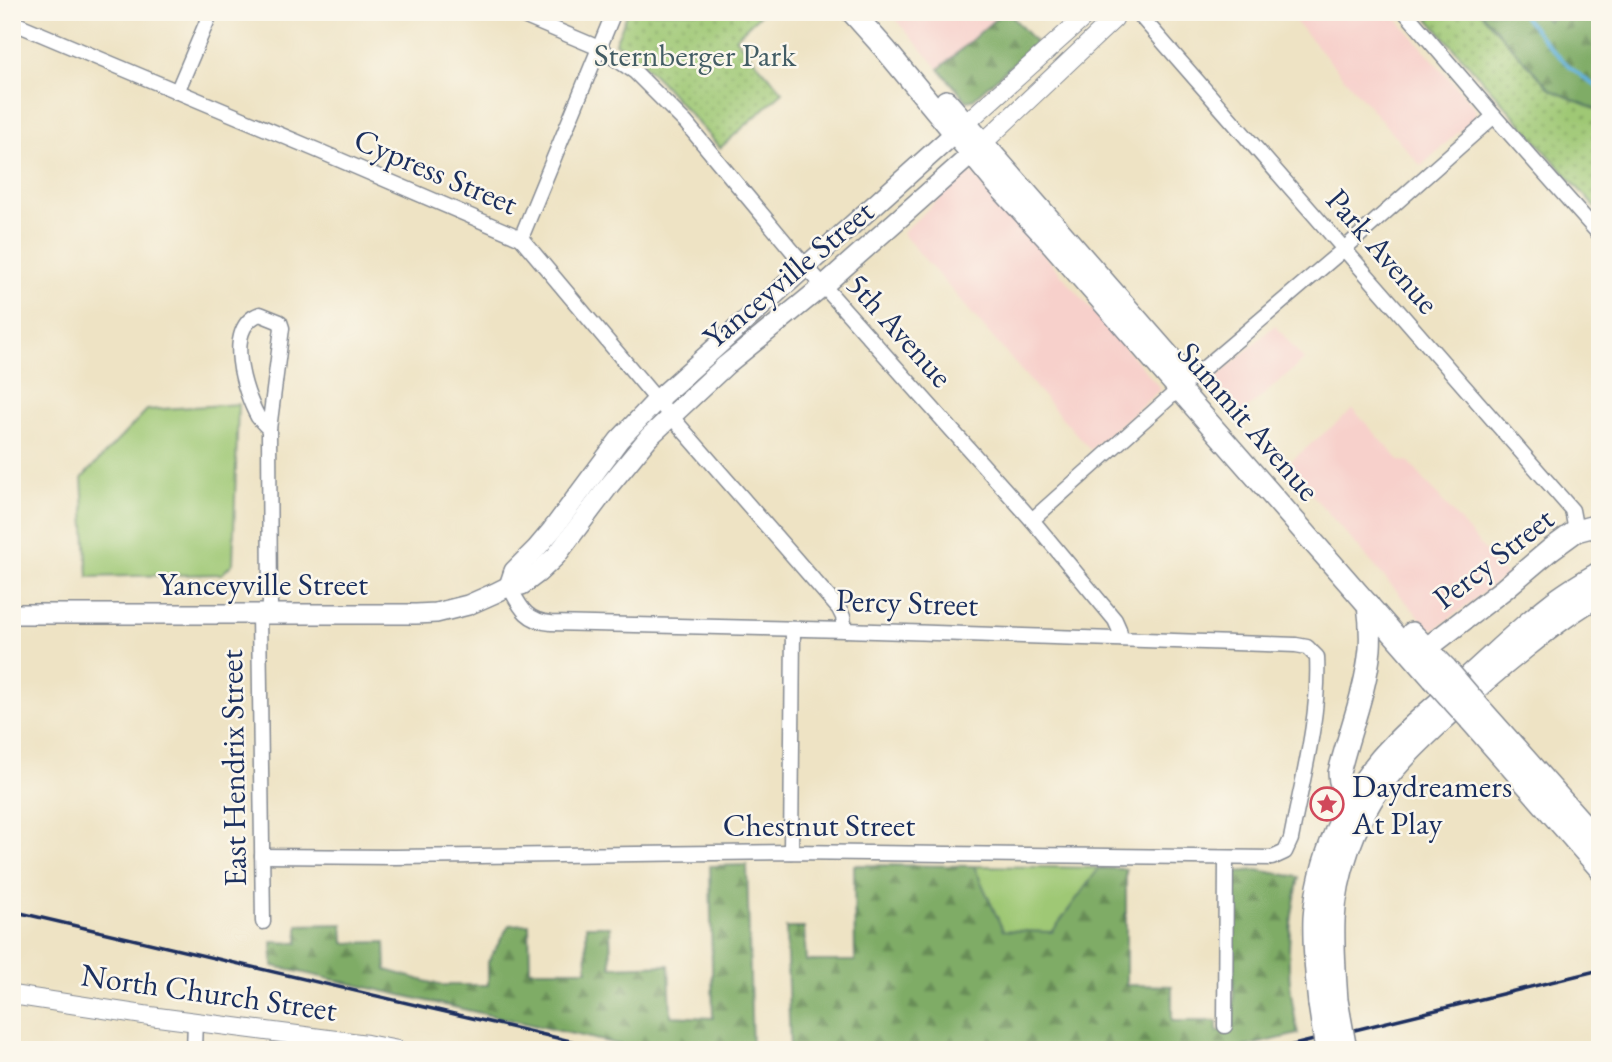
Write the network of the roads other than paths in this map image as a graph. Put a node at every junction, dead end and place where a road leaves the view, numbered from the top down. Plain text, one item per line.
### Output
1 (211, 12) edge
2 (514, 12) edge
3 (614, 12) edge
4 (852, 12) edge
5 (869, 12) edge
6 (1090, 12) edge
7 (1116, 12) edge
8 (1137, 12) edge
9 (1405, 12) edge
10 (12, 22) edge
11 (599, 48) junction
12 (177, 92) junction
13 (1494, 116) junction
14 (960, 128) junction
15 (977, 148) junction
16 (1600, 235) edge
17 (522, 238) junction
18 (1344, 249) junction
19 (806, 267) junction
20 (823, 285) junction
21 (1184, 384) junction
22 (657, 400) junction
23 (671, 417) junction
24 (269, 429) junction
25 (1032, 520) junction
26 (1574, 520) junction
27 (1600, 530) edge
28 (1600, 572) edge
29 (509, 586) junction
30 (1600, 595) edge
31 (1368, 604) junction
32 (12, 614) edge
33 (264, 614) junction
34 (793, 629) junction
35 (845, 630) junction
36 (1121, 639) junction
37 (1427, 648) junction
38 (1439, 673) junction
39 (1476, 715) junction
40 (1305, 765) joint
41 (1349, 803) junction
42 (1546, 807) junction
43 (1600, 843) edge
44 (791, 852) junction
45 (262, 856) junction
46 (1226, 858) junction
47 (1600, 858) edge
48 (1600, 869) edge
49 (263, 922) dead end
50 (12, 995) edge
51 (1328, 1002) junction
52 (195, 1021) junction
53 (1225, 1026) dead end
54 (194, 1050) edge
55 (398, 1050) edge
56 (1326, 1050) edge
57 (1346, 1050) edge

1 - 12 street
2 - 11 street, 5th Avenue
3 - 11 street
4 - 14 main road, Summit Avenue
5 - 14 main road, Summit Avenue
6 - 14 street, Yanceyville Street
7 - 15 street, Yanceyville Street
8 - 18 street, Park Avenue
9 - 13 street
10 - 12 street, Cypress Street
11 - 17 street
11 - 19 street, 5th Avenue
12 - 17 street, Cypress Street
13 - 16 street
13 - 18 street
14 - 15 main road, Summit Avenue
14 - 19 main road, Yanceyville Street
15 - 20 main road, Yanceyville Street
15 - 21 main road, Summit Avenue
17 - 22 street, Cypress Street
18 - 21 street
18 - 26 street, Park Avenue
19 - 20 street, 5th Avenue
19 - 22 main road, Yanceyville Street
20 - 23 main road, Yanceyville Street
20 - 25 street, 5th Avenue
21 - 25 street
21 - 31 main road, Summit Avenue
21 - 37 main road, Summit Avenue
22 - 23 street, Cypress Street
22 - 29 main road, Yanceyville Street
23 - 29 main road, Yanceyville Street
23 - 35 street, Cypress Street
24 - 24 street, East Hendrix Street
24 - 33 street, East Hendrix Street
25 - 36 street, 5th Avenue
26 - 27 main road, Percy Street
26 - 37 main road, Percy Street
28 - 41 main road
29 - 33 main road, Yanceyville Street
29 - 34 street, Percy Street
30 - 51 main road
31 - 38 main road, Summit Avenue
31 - 41 main road
32 - 33 main road, Yanceyville Street
33 - 45 street, East Hendrix Street
34 - 35 street, Percy Street
34 - 44 street
35 - 36 street, Percy Street
36 - 40 street, Percy Street
37 - 38 main road, Summit Avenue
38 - 39 main road, Summit Avenue, bridge
39 - 42 main road, Summit Avenue
39 - 43 main road, Summit Avenue
40 - 46 street, Chestnut Street
41 - 51 main road
42 - 47 main road
42 - 48 main road, Summit Avenue
44 - 45 street, Chestnut Street
44 - 46 street, Chestnut Street
45 - 49 street, East Hendrix Street
46 - 53 street
50 - 52 street, North Church Street
51 - 56 main road, bridge
51 - 57 main road, bridge
52 - 54 street
52 - 55 street, North Church Street

